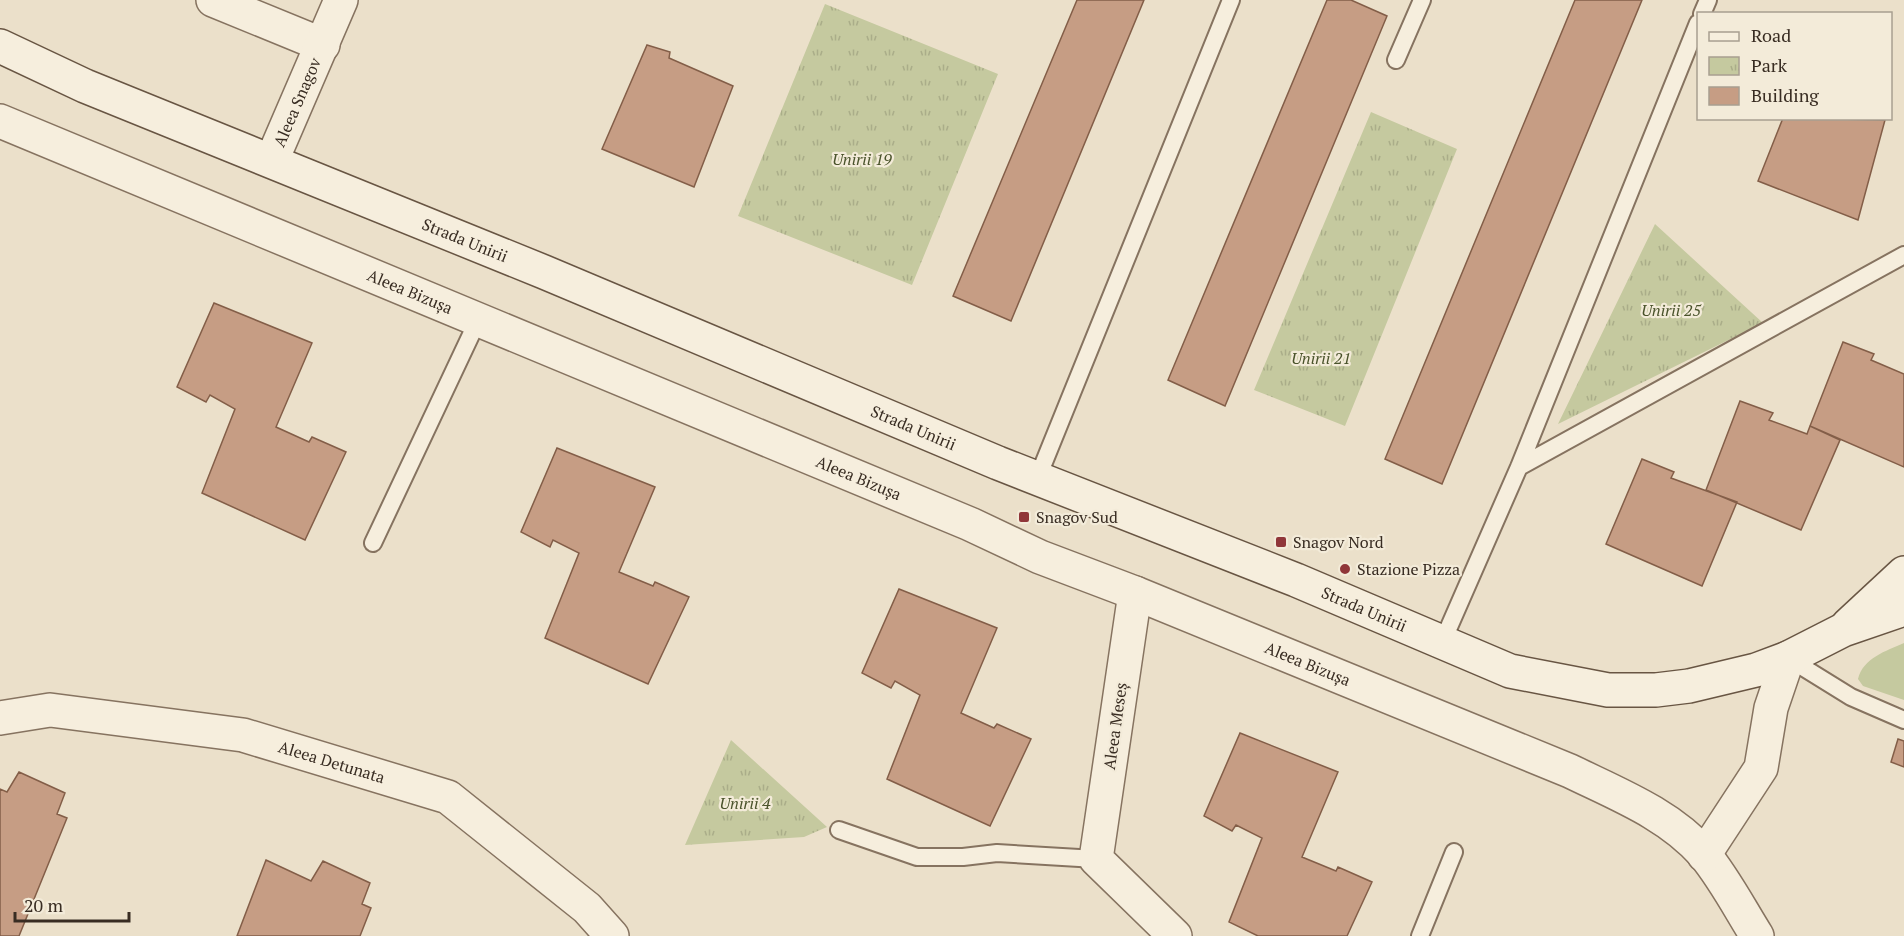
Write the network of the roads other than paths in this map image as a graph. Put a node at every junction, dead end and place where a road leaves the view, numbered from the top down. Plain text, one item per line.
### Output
1 (213, 0) edge
2 (341, 0) edge
3 (1231, 0) edge
4 (1422, 0) edge
5 (1697, 25) edge
6 (323, 45) junction
7 (0, 46) edge
8 (1396, 60) dead end
9 (0, 121) edge
10 (272, 160) junction
11 (1904, 255) edge
12 (478, 320) junction
13 (1519, 467) junction
14 (1038, 477) junction
15 (373, 543) dead end
16 (1904, 573) edge
17 (1135, 593) junction
18 (1904, 609) edge
19 (1843, 630) junction
20 (1442, 643) junction
21 (1788, 658) junction
22 (0, 718) edge
23 (1904, 720) edge
24 (839, 830) dead end
25 (1454, 852) dead end
26 (1704, 855) junction
27 (1096, 859) junction
28 (612, 936) edge
29 (1175, 936) edge
30 (1420, 936) edge
31 (1757, 936) edge

1 - 6 street, Aleea Snagov
2 - 6 street, Aleea Snagov
3 - 14 lane
4 - 8 lane
5 - 13 lane
6 - 10 street, Aleea Snagov
7 - 10 street, Strada Unirii
9 - 12 street, Aleea Bizușa
10 - 14 street, Strada Unirii
11 - 13 lane
12 - 15 lane
12 - 17 street, Aleea Bizușa
13 - 20 lane
14 - 20 street, Strada Unirii
16 - 19 street, Strada Unirii
17 - 26 street, Aleea Bizușa
17 - 27 street, Aleea Meseș
18 - 19 street, Strada Unirii
19 - 21 street, Strada Unirii
20 - 21 street, Strada Unirii
21 - 23 lane
21 - 26 street
22 - 28 street, Aleea Detunata
24 - 27 lane
25 - 30 lane
26 - 31 street
27 - 29 street

